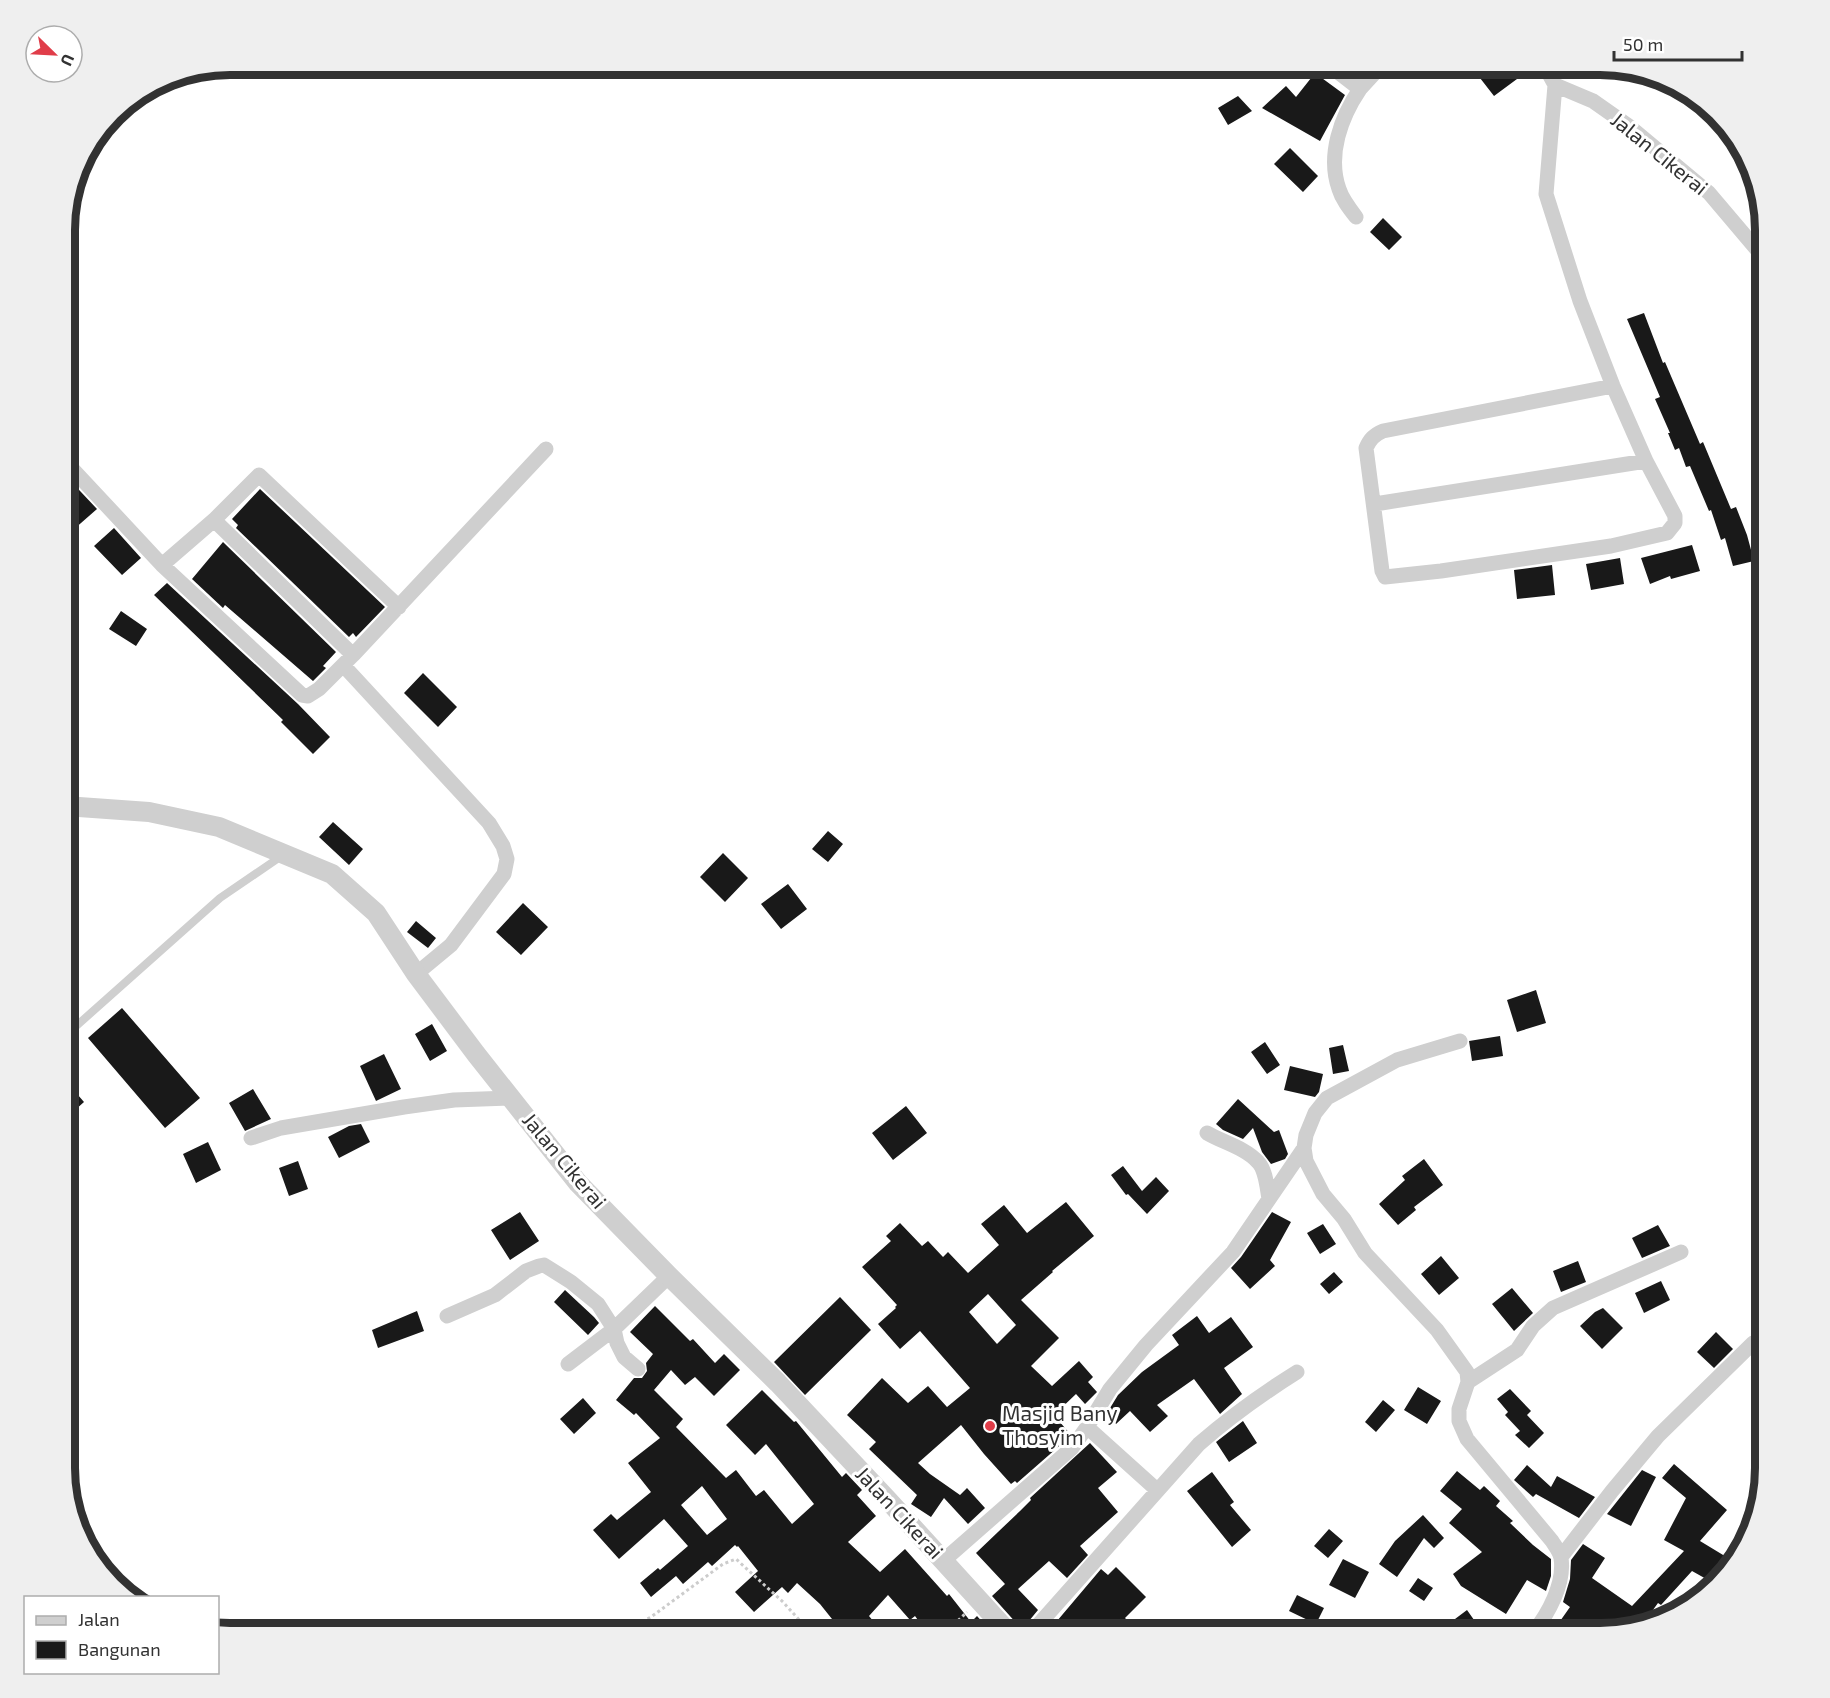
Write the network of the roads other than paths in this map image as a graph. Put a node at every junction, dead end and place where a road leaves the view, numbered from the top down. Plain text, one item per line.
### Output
1 (1343, 75) edge
2 (1372, 75) edge
3 (1550, 75) edge
4 (1555, 85) junction
5 (1360, 89) junction
6 (1356, 217) dead end
7 (1755, 247) edge
8 (1613, 386) junction
9 (546, 449) dead end
10 (1646, 461) junction
11 (75, 472) edge
12 (1375, 504) junction
13 (214, 520) junction
14 (162, 565) junction
15 (399, 607) junction
16 (348, 660) junction
17 (75, 807) edge
18 (284, 854) junction
19 (416, 975) junction
20 (75, 1027) edge
21 (1460, 1041) dead end
22 (512, 1098) junction
23 (1207, 1133) dead end
24 (251, 1138) dead end
25 (1304, 1148) junction
26 (1269, 1199) junction
27 (1681, 1252) dead end
28 (669, 1276) junction
29 (447, 1316) dead end
30 (614, 1329) junction
31 (1752, 1343) dead end
32 (568, 1364) dead end
33 (638, 1369) dead end
34 (1297, 1372) dead end
35 (1468, 1382) junction
36 (1087, 1427) junction
37 (1157, 1490) junction
38 (1561, 1557) junction
39 (943, 1561) junction
40 (999, 1623) edge
41 (1041, 1623) edge
42 (1540, 1623) edge

1 - 5 street
2 - 5 street
3 - 4 street
4 - 7 street, Jalan Cikerai
4 - 8 street
5 - 6 street
8 - 10 street
8 - 12 street
9 - 15 street
10 - 12 street
10 - 12 street
11 - 14 street
13 - 14 street
13 - 15 street
13 - 16 street
14 - 16 street
15 - 16 street
16 - 19 street
17 - 18 street, Jalan Cikerai
18 - 19 street, Jalan Cikerai
18 - 20 lane
19 - 22 street, Jalan Cikerai
21 - 25 street
22 - 24 street
22 - 28 street, Jalan Cikerai
23 - 26 street
25 - 26 street
25 - 35 street
26 - 36 street
27 - 35 street
28 - 30 street
28 - 39 street, Jalan Cikerai
29 - 30 street
30 - 32 street
30 - 33 street
31 - 38 street
34 - 37 street
35 - 38 street
36 - 37 street
36 - 39 street
37 - 41 street
38 - 42 street
39 - 40 street, Jalan Cikerai

